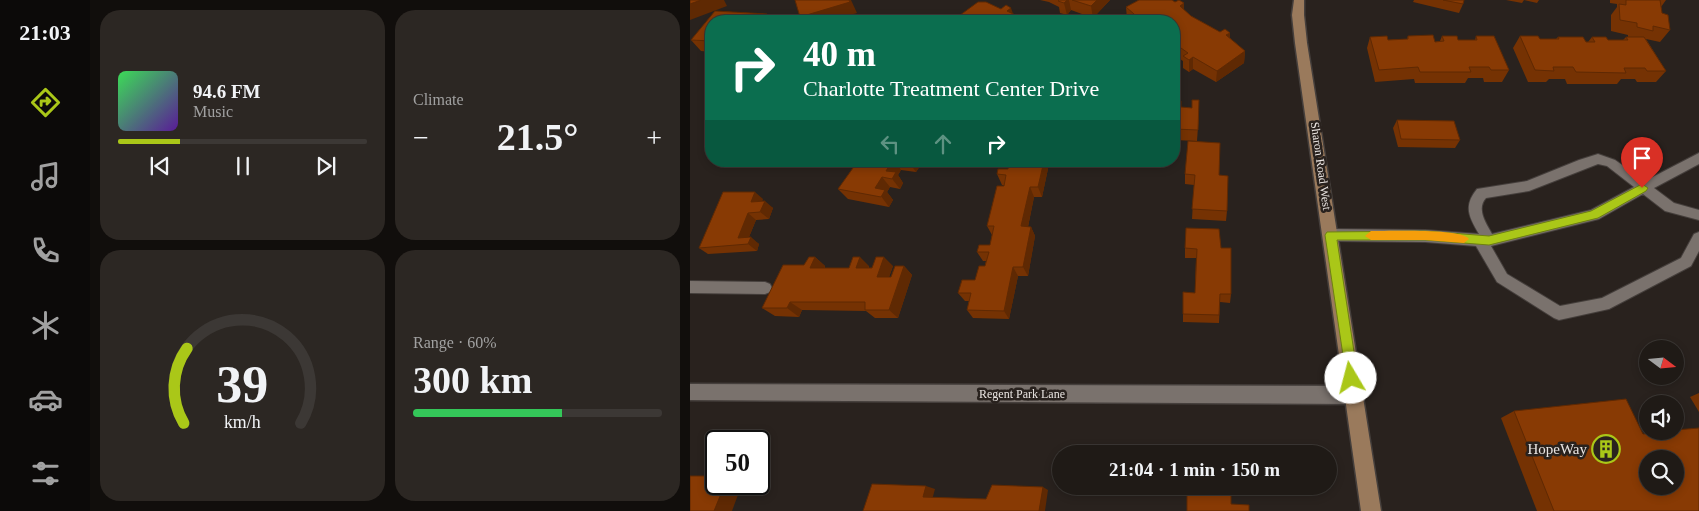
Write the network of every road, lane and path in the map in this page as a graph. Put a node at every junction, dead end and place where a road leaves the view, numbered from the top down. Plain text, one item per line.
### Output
1 (1299, 0) edge
2 (1699, 158) edge
3 (1642, 188) junction
4 (1699, 215) edge
5 (1330, 235) junction
6 (1699, 238) edge
7 (1485, 240) junction
8 (690, 288) edge
9 (765, 288) dead end
10 (690, 392) edge
11 (1354, 395) junction
12 (1371, 511) edge

1 - 5 main road, Sharon Road West
2 - 3 lane
3 - 4 lane
3 - 7 lane
3 - 7 lane
5 - 7 lane
5 - 11 main road, Sharon Road West
6 - 7 lane
8 - 9 lane
10 - 11 street, Regent Park Lane
11 - 12 main road, Sharon Road West

